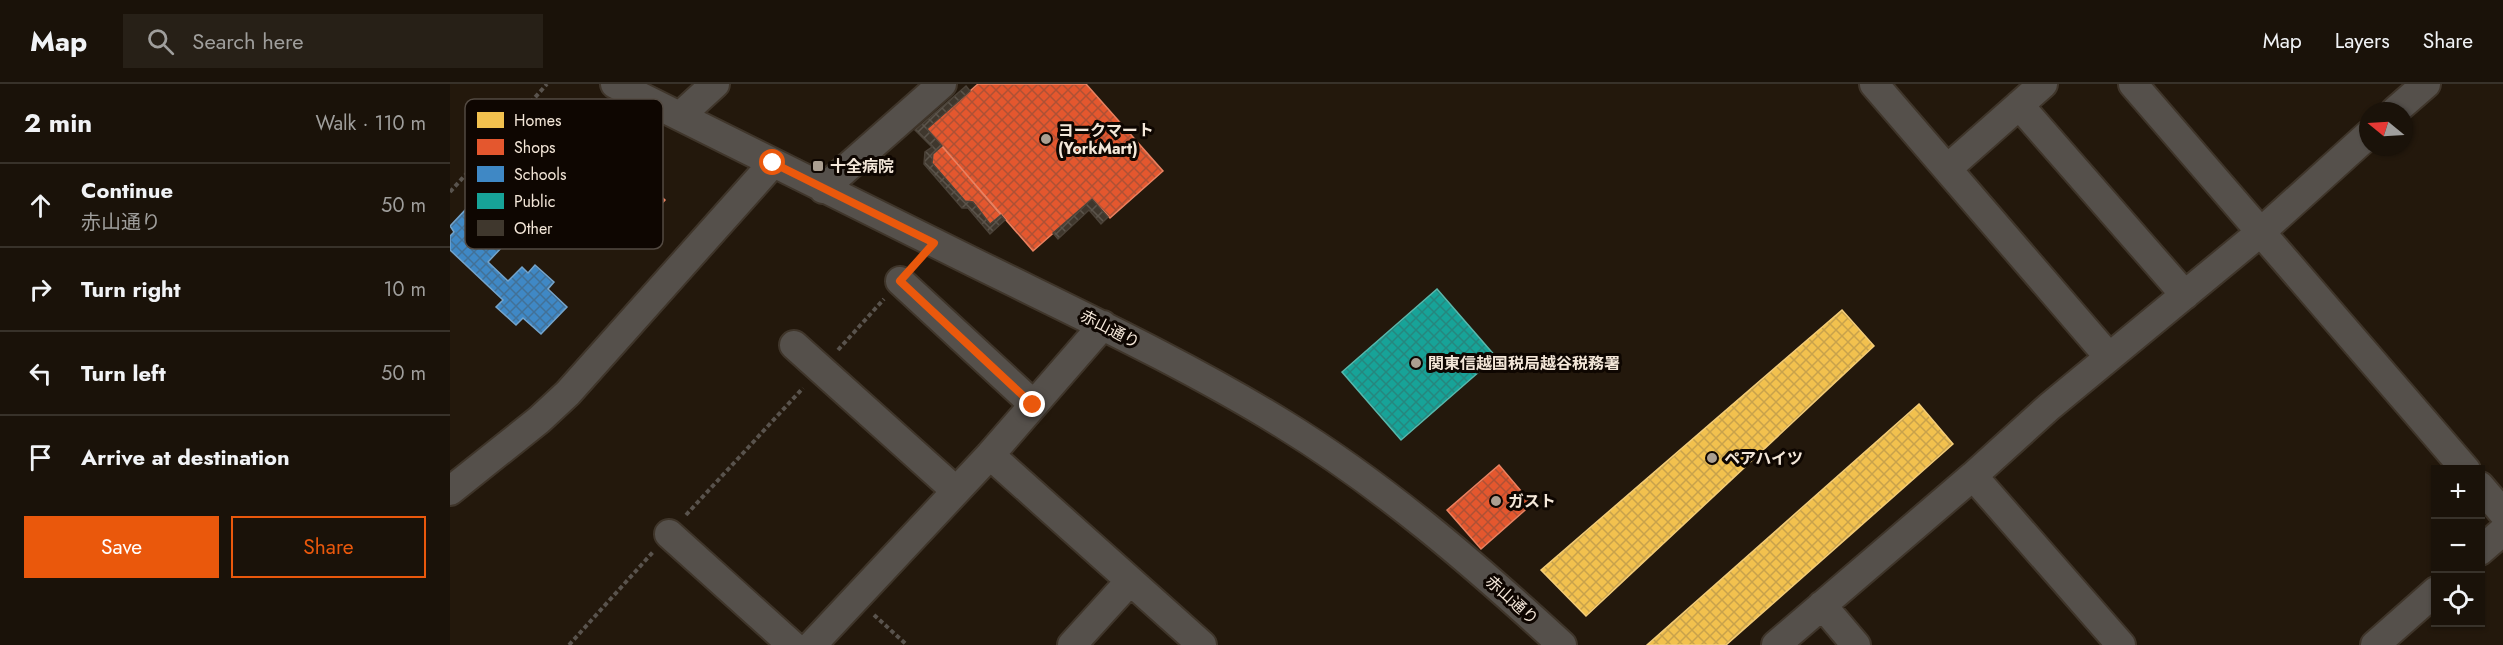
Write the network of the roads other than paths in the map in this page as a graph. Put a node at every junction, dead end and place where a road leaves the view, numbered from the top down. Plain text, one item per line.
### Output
1 (615, 84) edge
2 (715, 84) edge
3 (942, 84) edge
4 (1874, 84) edge
5 (2133, 84) edge
6 (2426, 84) edge
7 (2041, 85) edge
8 (645, 99) edge
9 (2405, 102) edge
10 (2019, 105) junction
11 (663, 108) edge
12 (680, 116) junction
13 (2359, 143) edge
14 (773, 163) junction
15 (1947, 169) junction
16 (823, 189) junction
17 (2262, 231) junction
18 (900, 281) road end
19 (2185, 295) junction
20 (1103, 325) junction
21 (794, 345) dead end
22 (2109, 357) junction
23 (1033, 405) junction
24 (990, 455) junction
25 (2462, 465) edge
26 (1973, 476) junction
27 (955, 490) junction
28 (450, 491) edge
29 (2485, 491) edge
30 (2503, 513) edge
31 (2503, 531) edge
32 (669, 534) road end
33 (2485, 547) edge
34 (1130, 581) junction
35 (2431, 595) edge
36 (1822, 605) junction
37 (792, 645) edge
38 (812, 645) edge
39 (1072, 645) edge
40 (1202, 645) edge
41 (1562, 645) edge
42 (1776, 645) edge
43 (1856, 645) edge
44 (2121, 645) edge
45 (2375, 645) edge

1 - 8 street, 赤山通り
2 - 12 street
3 - 16 street
4 - 15 street
5 - 17 street
6 - 9 street
7 - 10 street
10 - 15 street
10 - 19 street
11 - 12 street, 赤山通り
12 - 14 street, 赤山通り
13 - 17 street
14 - 16 street, 赤山通り
14 - 28 street
15 - 22 street
16 - 20 street, 赤山通り
17 - 19 street
17 - 25 street
18 - 23 street
19 - 22 street
20 - 23 street
20 - 41 street, 赤山通り
21 - 27 street
22 - 26 street
23 - 24 street
24 - 27 street
24 - 34 street
26 - 36 street
26 - 44 street
27 - 38 street
29 - 30 street
31 - 33 street
32 - 37 street
34 - 39 street
34 - 40 street
35 - 45 street
36 - 42 street
36 - 43 street

